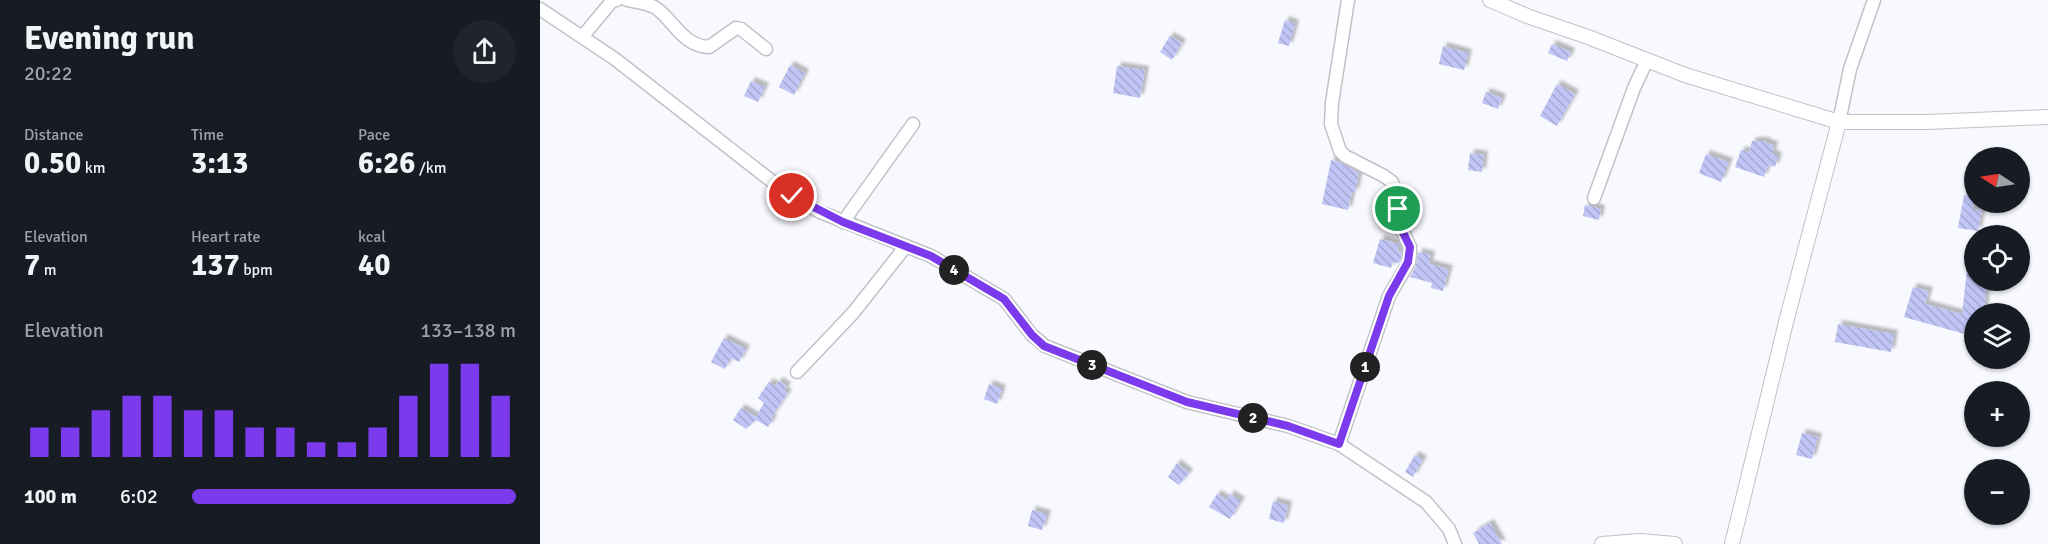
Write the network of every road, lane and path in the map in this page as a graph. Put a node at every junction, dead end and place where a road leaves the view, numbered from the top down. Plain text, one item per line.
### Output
1 (617, 0) edge
2 (627, 0) edge
3 (1348, 0) edge
4 (1490, 0) edge
5 (1874, 0) edge
6 (540, 9) edge
7 (582, 37) junction
8 (766, 49) dead end
9 (1647, 60) junction
10 (2048, 117) edge
11 (1839, 122) junction
12 (913, 124) dead end
13 (1594, 198) dead end
14 (843, 222) junction
15 (906, 246) junction
16 (796, 372) dead end
17 (1339, 444) junction
18 (1455, 544) edge
19 (1602, 544) edge
20 (1675, 544) edge
21 (1732, 544) edge

1 - 7 street
2 - 8 street
3 - 17 street
4 - 9 street
5 - 11 street
6 - 7 street
7 - 14 street
9 - 11 street
9 - 13 street
10 - 11 street
11 - 21 street
12 - 14 street
14 - 15 street
15 - 16 street
15 - 17 street
17 - 18 street
19 - 20 street

